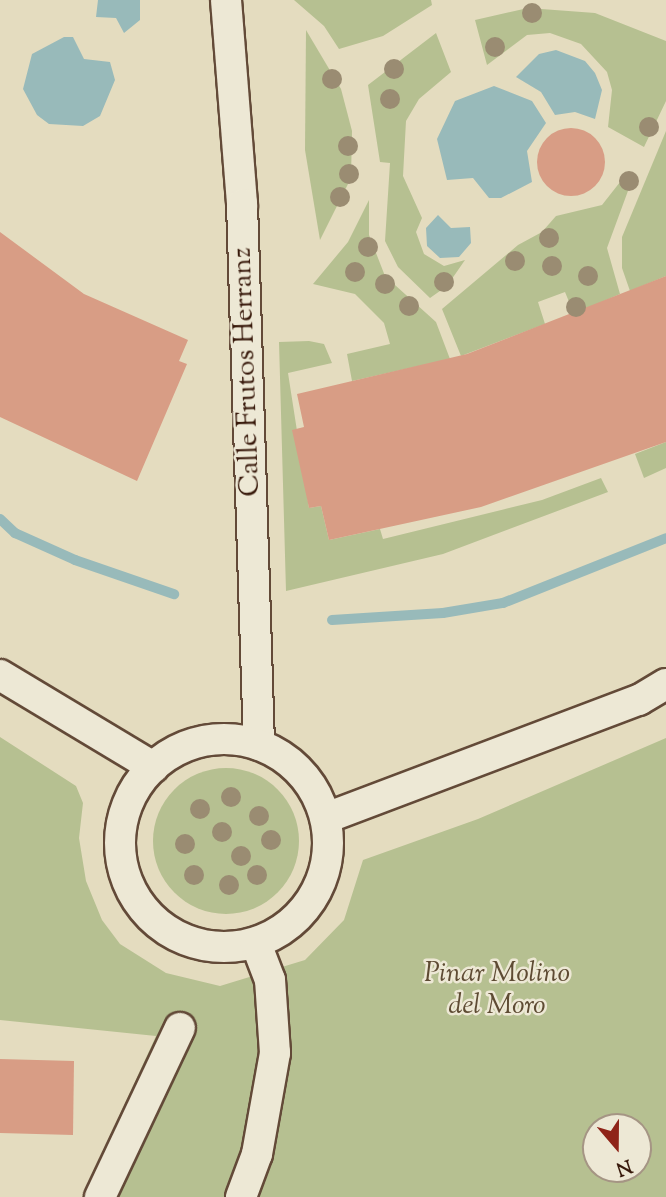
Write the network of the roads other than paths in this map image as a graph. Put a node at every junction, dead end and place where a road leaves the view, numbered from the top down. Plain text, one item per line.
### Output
1 (226, 0) edge
2 (0, 674) edge
3 (666, 684) edge
4 (259, 745) junction
5 (153, 767) junction
6 (326, 818) junction
7 (256, 943) junction
8 (180, 1028) dead end
9 (100, 1197) edge
10 (241, 1197) edge

1 - 4 street, Calle Frutos Herranz
2 - 5 street
3 - 6 street
4 - 5 street
4 - 6 street
5 - 7 street
6 - 7 street
7 - 10 street
8 - 9 street

